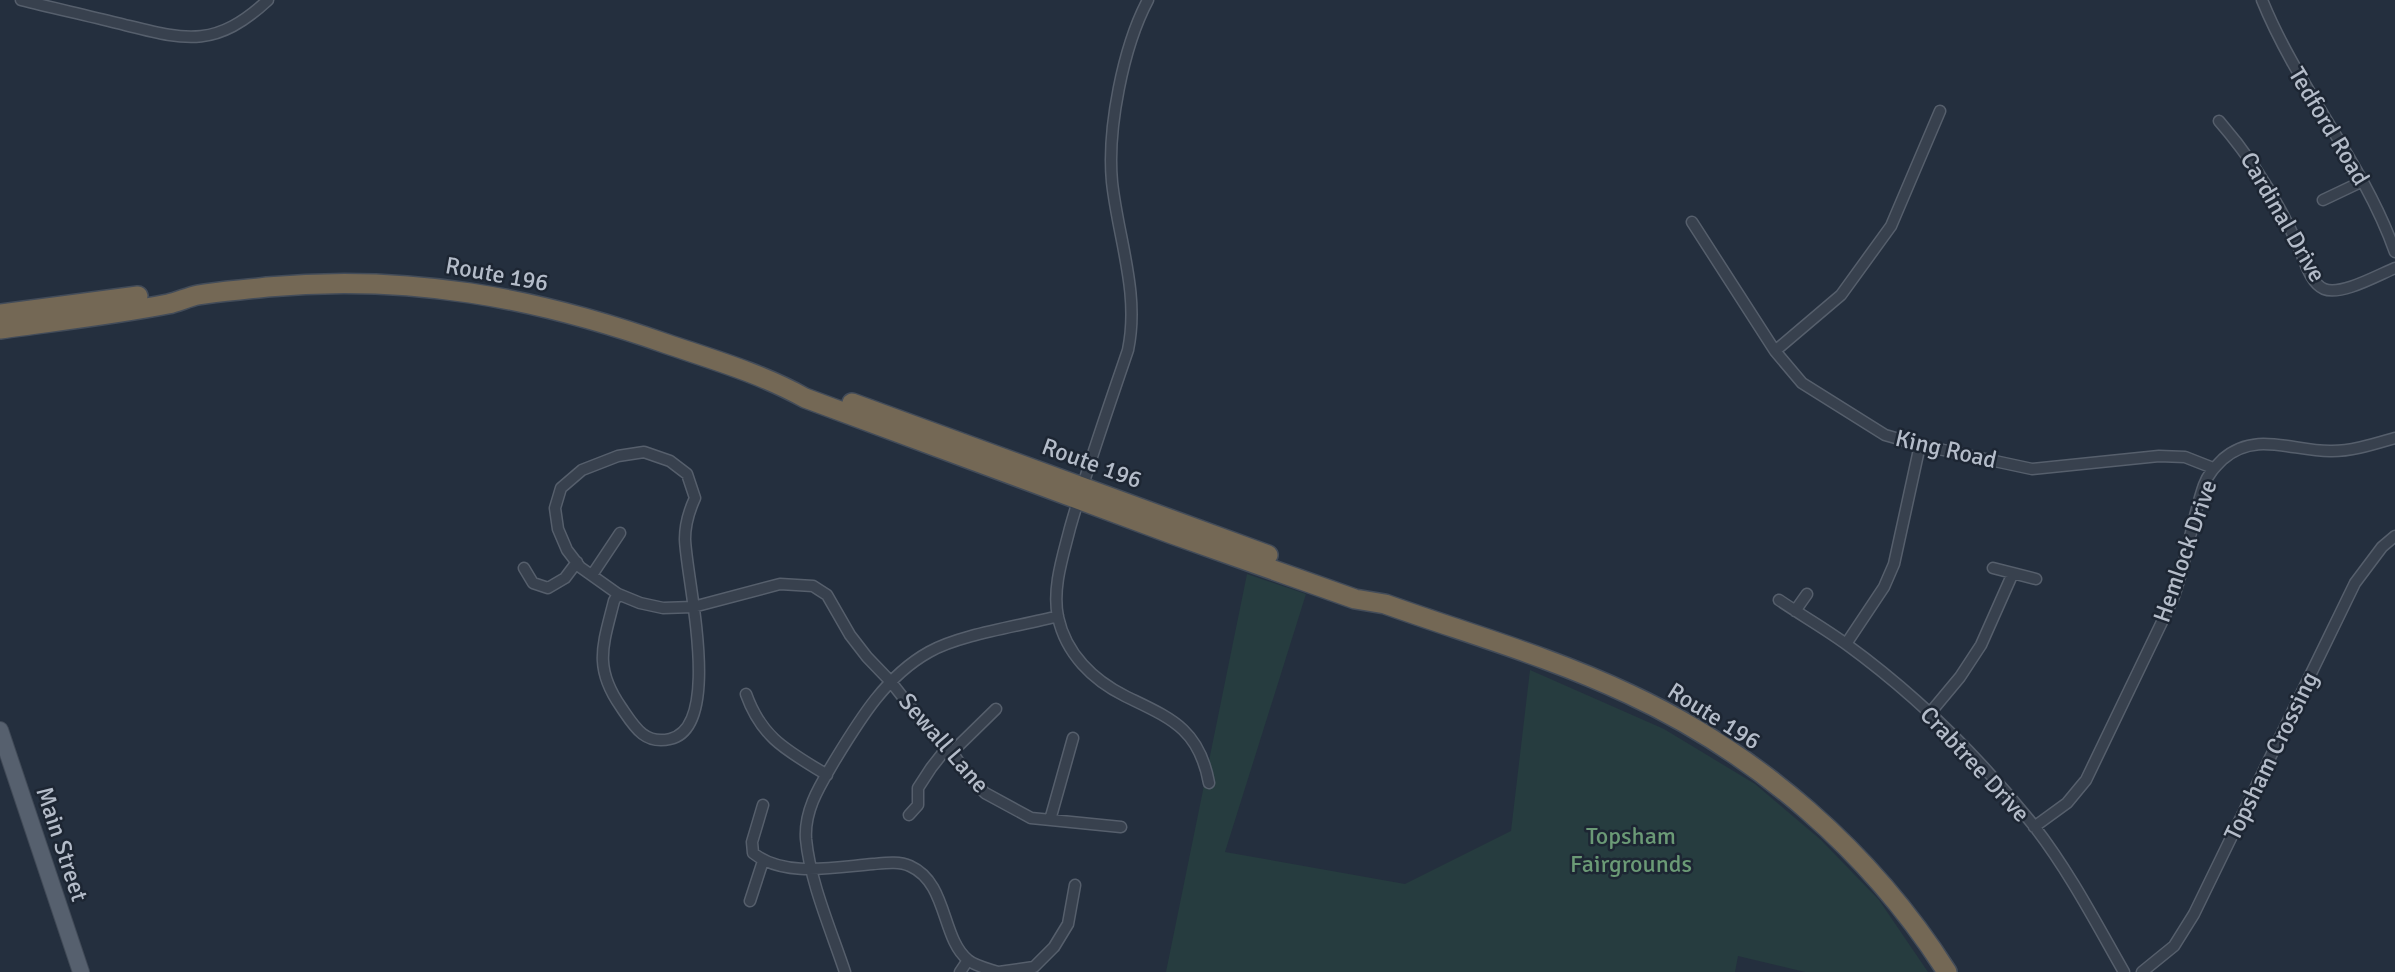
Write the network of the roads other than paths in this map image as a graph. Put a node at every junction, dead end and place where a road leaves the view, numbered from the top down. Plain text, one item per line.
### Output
1 (21, 0) edge
2 (268, 0) edge
3 (1148, 0) edge
4 (2262, 0) edge
5 (1940, 111) dead end
6 (2219, 121) dead end
7 (2363, 181) junction
8 (2323, 200) dead end
9 (1692, 222) dead end
10 (2395, 253) edge
11 (2395, 268) edge
12 (198, 295) junction
13 (0, 303) edge
14 (74, 304) junction
15 (0, 314) edge
16 (0, 329) edge
17 (1775, 351) junction
18 (2395, 438) edge
19 (1920, 445) junction
20 (2213, 468) junction
21 (1080, 493) junction
22 (620, 533) dead end
23 (2395, 536) edge
24 (577, 562) junction
25 (524, 568) dead end
26 (1993, 568) dead end
27 (2013, 573) junction
28 (592, 575) junction
29 (2036, 579) dead end
30 (618, 594) junction
31 (1807, 594) dead end
32 (1779, 600) dead end
33 (693, 607) junction
34 (1795, 611) junction
35 (1058, 617) junction
36 (1846, 644) junction
37 (891, 682) junction
38 (746, 694) dead end
39 (996, 709) dead end
40 (1930, 713) junction
41 (0, 730) edge
42 (1073, 738) dead end
43 (952, 752) junction
44 (827, 775) junction
45 (1209, 783) dead end
46 (763, 805) dead end
47 (909, 815) dead end
48 (1050, 820) junction
49 (1121, 827) dead end
50 (2034, 827) junction
51 (763, 861) junction
52 (811, 869) junction
53 (1075, 885) dead end
54 (750, 901) dead end
55 (968, 960) junction
56 (1036, 970) edge
57 (81, 972) edge
58 (845, 972) edge
59 (960, 972) edge
60 (998, 972) edge
61 (1947, 972) edge
62 (2124, 972) edge
63 (2142, 972) edge

1 - 2 street
3 - 21 street
4 - 7 street, Tedford Road
5 - 17 street
6 - 11 street, Cardinal Drive
7 - 8 street
7 - 10 street, Tedford Road
9 - 17 street, King Road
12 - 14 highway, Route 196
12 - 16 highway, Route 196
12 - 21 highway, Route 196
13 - 14 highway
14 - 15 highway, Route 196
17 - 19 street, King Road
18 - 20 street, Hemlock Drive
19 - 20 street, King Road
19 - 36 street
20 - 50 street, Hemlock Drive
21 - 35 street
21 - 61 highway, Route 196
22 - 28 street
23 - 63 street, Topsham Crossing
24 - 25 street
24 - 28 street
24 - 33 street
26 - 27 street
27 - 29 street
27 - 40 street
28 - 30 street
30 - 33 street
30 - 33 street
31 - 34 street
32 - 34 street, Crabtree Drive
33 - 37 street, Sewall Lane
34 - 36 street, Crabtree Drive
35 - 37 street
35 - 45 street
36 - 40 street, Crabtree Drive
37 - 43 street, Sewall Lane
37 - 44 street
38 - 44 street
39 - 43 street
40 - 50 street, Crabtree Drive
41 - 57 main road, Main Street
42 - 48 street
43 - 47 street
43 - 48 street, Sewall Lane
44 - 52 street
46 - 51 street
48 - 49 street, Sewall Lane
50 - 62 street, Crabtree Drive
51 - 52 street
51 - 54 street
52 - 55 street
52 - 58 street
53 - 56 street
55 - 59 street
55 - 60 street
56 - 60 street

